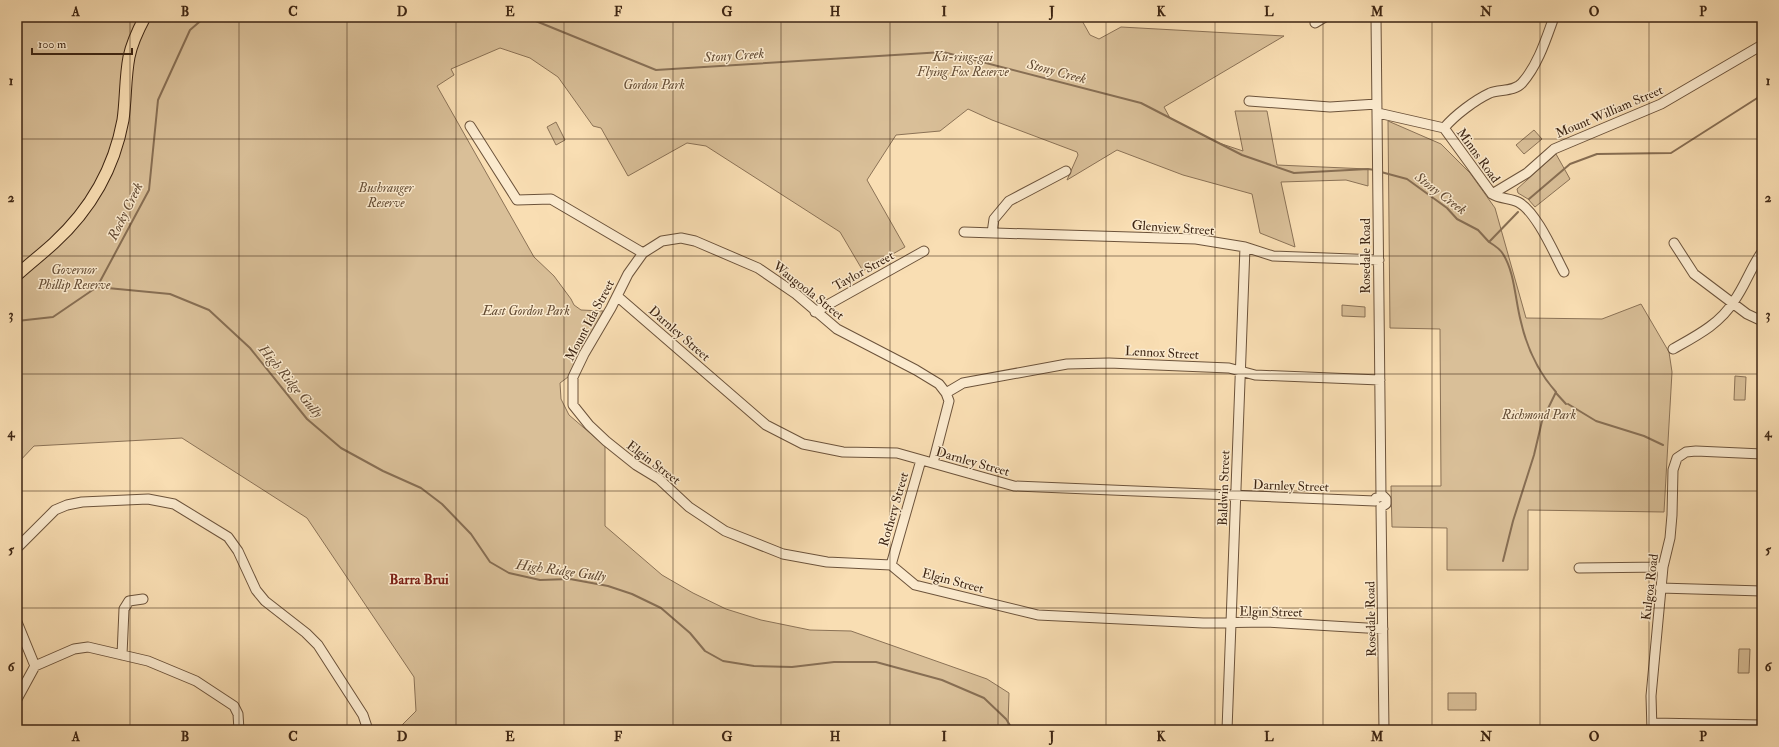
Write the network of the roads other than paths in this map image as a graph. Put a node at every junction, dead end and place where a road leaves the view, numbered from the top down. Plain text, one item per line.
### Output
1 (145, 17) edge
2 (1325, 17) edge
3 (1376, 17) edge
4 (1554, 17) edge
5 (1315, 23) dead end
6 (1762, 44) edge
7 (1249, 101) dead end
8 (1377, 108) junction
9 (470, 126) dead end
10 (1444, 128) junction
11 (1066, 171) dead end
12 (1492, 194) junction
13 (964, 232) dead end
14 (992, 233) junction
15 (1674, 242) dead end
16 (1245, 247) junction
17 (924, 251) dead end
18 (1762, 252) edge
19 (643, 253) junction
20 (1379, 260) junction
21 (1564, 272) dead end
22 (17, 275) edge
23 (617, 296) junction
24 (1734, 302) junction
25 (815, 312) junction
26 (1762, 321) edge
27 (1673, 349) dead end
28 (1240, 372) junction
29 (1380, 380) junction
30 (946, 393) junction
31 (573, 405) joint
32 (1762, 454) edge
33 (921, 460) junction
34 (933, 463) junction
35 (1235, 496) junction
36 (1379, 501) junction
37 (17, 548) edge
38 (891, 565) junction
39 (1663, 567) junction
40 (1579, 568) dead end
41 (1660, 588) junction
42 (1762, 591) edge
43 (143, 599) dead end
44 (17, 622) edge
45 (1231, 623) junction
46 (1383, 629) junction
47 (122, 655) junction
48 (35, 666) junction
49 (17, 700) edge
50 (1762, 725) edge
51 (1652, 727) edge
52 (239, 730) edge
53 (368, 730) edge
54 (1227, 730) edge
55 (1384, 730) edge

1 - 22 main road
2 - 5 street
3 - 8 street, Rosedale Road
4 - 10 street
6 - 12 street, Mount William Street
7 - 8 street, Minns Road
8 - 10 street, Minns Road
8 - 20 street, Rosedale Road
9 - 19 street
10 - 12 street, Minns Road
11 - 14 street
12 - 21 street
13 - 14 street, Glenview Street
14 - 16 street, Glenview Street
15 - 24 street
16 - 20 street, Glenview Street
16 - 28 street, Baldwin Street
17 - 25 street, Taylor Street
18 - 24 street
19 - 23 street, Mount Ida Street
19 - 25 street, Waugoola Street
20 - 29 street, Rosedale Road
23 - 31 street, Mount Ida Street
23 - 33 street, Darnley Street
24 - 26 street
24 - 27 street
25 - 30 street, Waugoola Street
28 - 29 street, Lennox Street
28 - 30 street, Lennox Street
28 - 35 street, Baldwin Street
29 - 36 street, Rosedale Road
30 - 34 street
31 - 38 street, Elgin Street
32 - 39 street, Kulgoa Road
33 - 34 street, Darnley Street
33 - 38 street, Rothery Street
34 - 35 street, Darnley Street
35 - 36 street, Darnley Street
35 - 45 street, Baldwin Street
36 - 46 street, Rosedale Road
37 - 53 street
38 - 45 street, Elgin Street
39 - 40 street
39 - 41 street, Kulgoa Road
41 - 42 street
41 - 51 street, Kulgoa Road
43 - 47 street
44 - 48 street
45 - 46 street, Elgin Street
45 - 54 street, Baldwin Street
46 - 55 street, Rosedale Road
47 - 48 street
47 - 52 street
48 - 49 street
50 - 51 street

